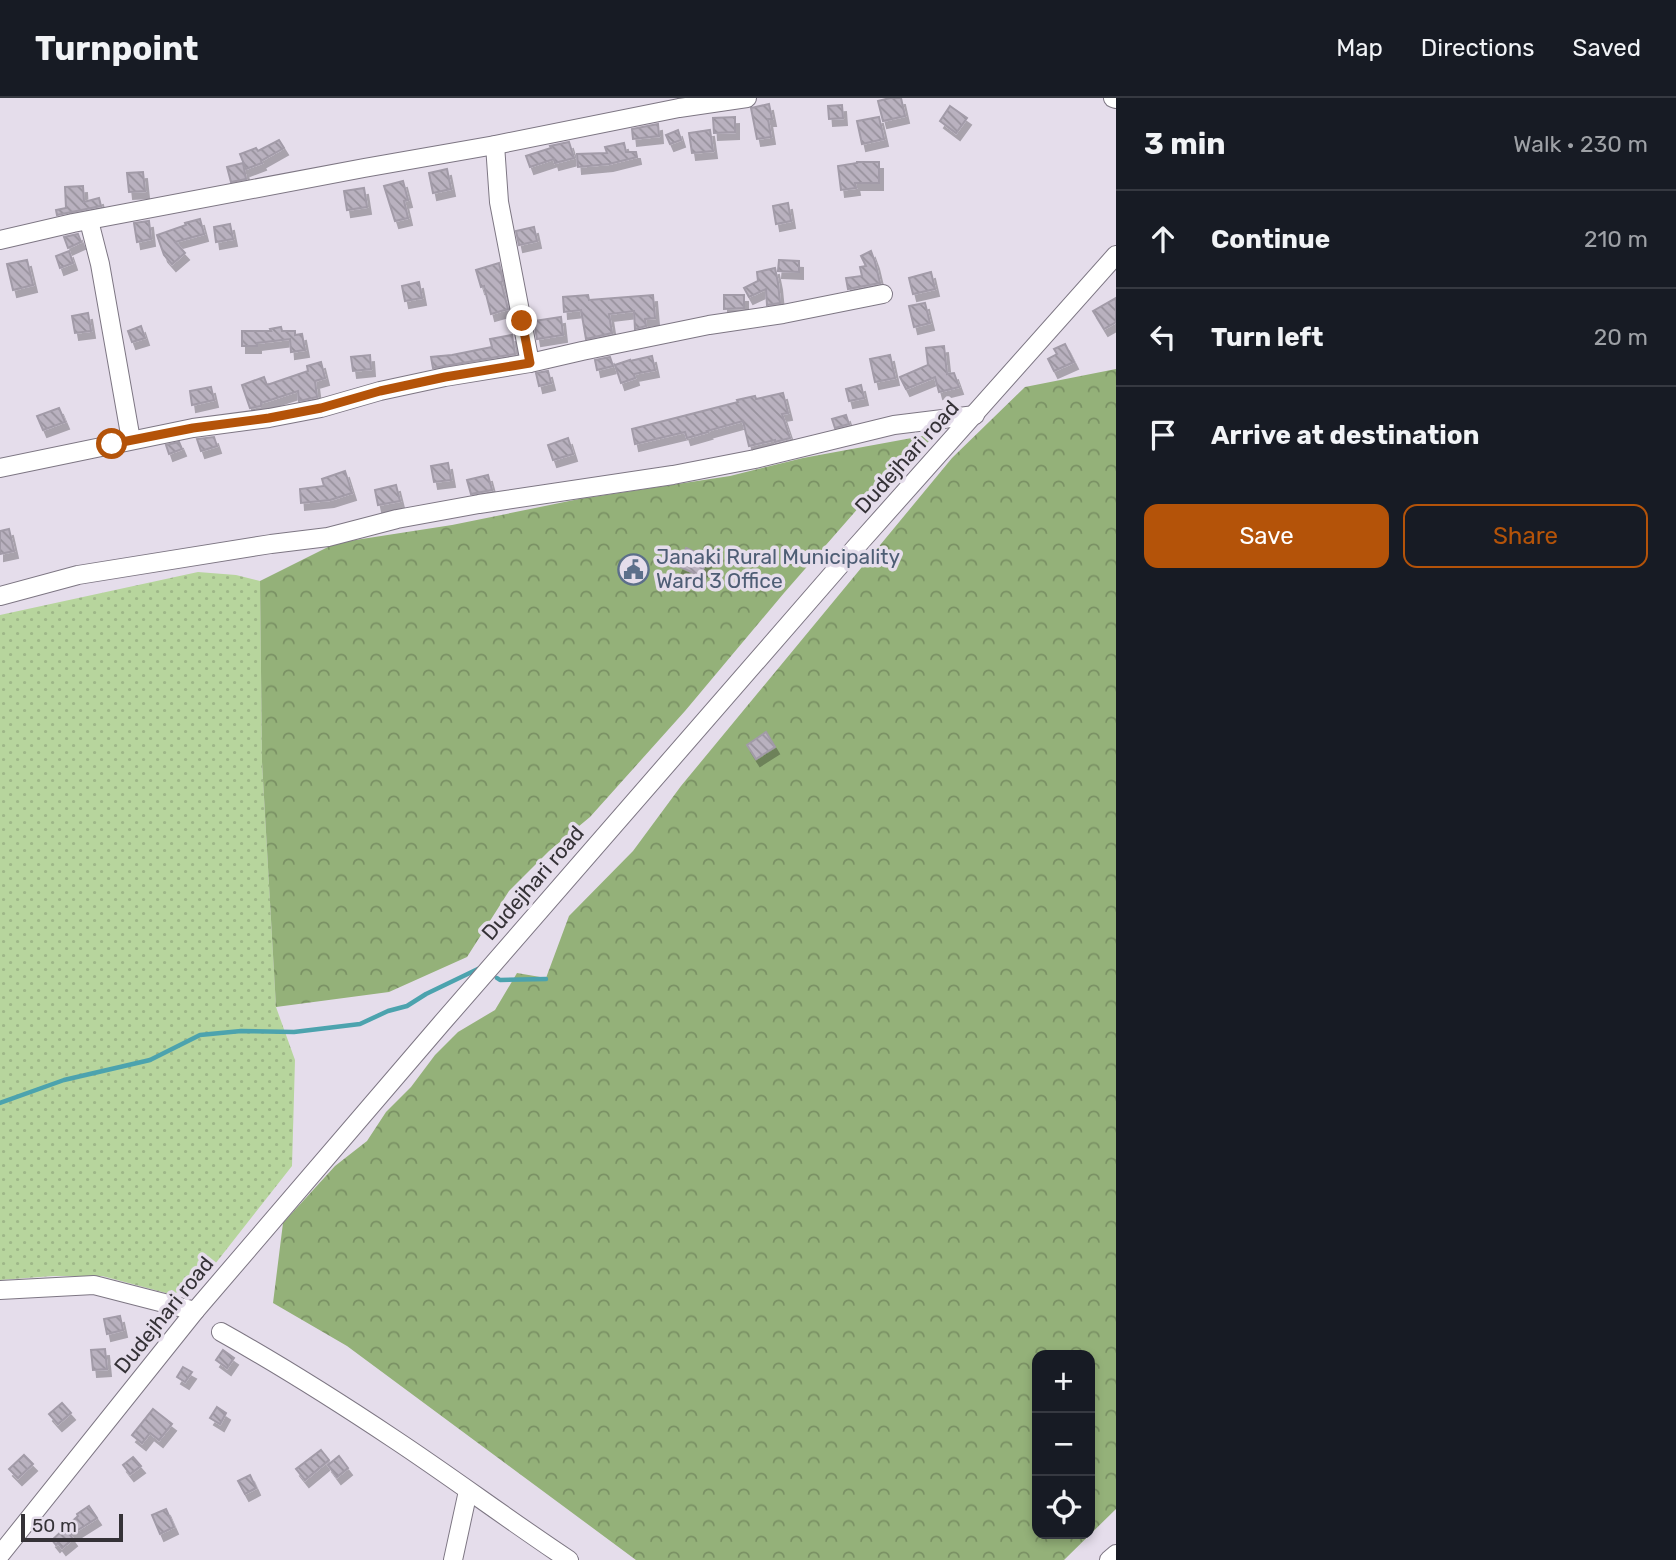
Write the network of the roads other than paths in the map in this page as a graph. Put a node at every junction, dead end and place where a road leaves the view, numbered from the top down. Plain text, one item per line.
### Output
1 (747, 98) edge
2 (495, 145) junction
3 (89, 220) junction
4 (0, 240) edge
5 (1116, 255) edge
6 (883, 294) dead end
7 (530, 363) junction
8 (975, 415) junction
9 (131, 440) junction
10 (0, 468) edge
11 (0, 596) edge
12 (0, 1290) edge
13 (195, 1311) junction
14 (221, 1332) dead end
15 (468, 1491) junction
16 (1116, 1554) edge
17 (0, 1555) edge
18 (453, 1560) edge
19 (569, 1560) edge
20 (1109, 1560) edge

1 - 2 street
2 - 3 street
2 - 7 street
3 - 4 street
3 - 9 street
5 - 8 street, Dudejhari road
6 - 7 street
7 - 9 street
8 - 11 street
8 - 13 street, Dudejhari road
9 - 10 street
12 - 13 street
13 - 17 street, Dudejhari road
14 - 15 street
15 - 18 street
15 - 19 street
16 - 20 street

